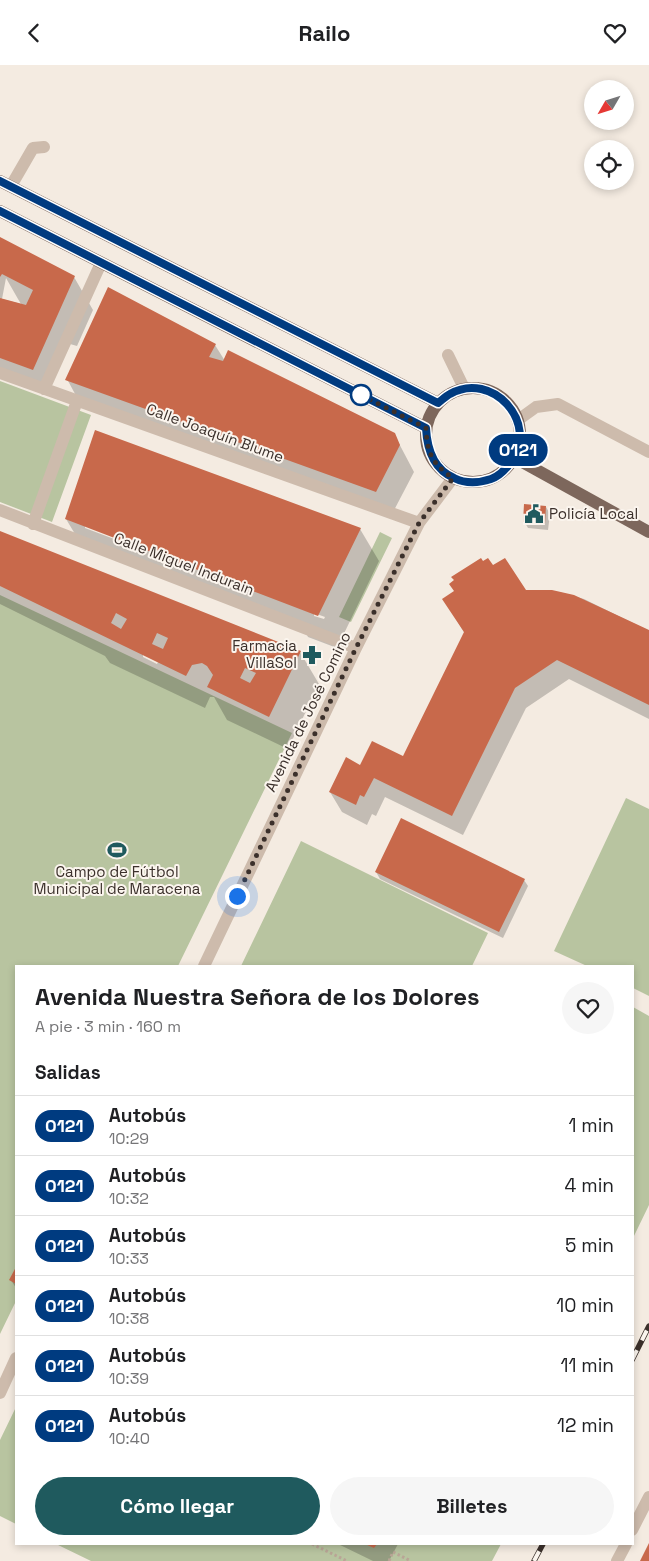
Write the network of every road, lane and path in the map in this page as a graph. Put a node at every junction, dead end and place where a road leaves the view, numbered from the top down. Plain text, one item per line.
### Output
1 (44, 147) dead end
2 (5, 184) edge
3 (0, 211) edge
4 (102, 263) junction
5 (448, 355) dead end
6 (0, 373) edge
7 (464, 388) junction
8 (44, 389) junction
9 (77, 401) junction
10 (438, 403) junction
11 (518, 420) junction
12 (426, 428) junction
13 (649, 452) edge
14 (515, 458) junction
15 (453, 478) junction
16 (0, 510) edge
17 (419, 523) junction
18 (33, 524) junction
19 (649, 531) edge
20 (356, 648) junction
21 (204, 965) edge
22 (15, 1361) edge
23 (0, 1393) edge
24 (649, 1497) edge
25 (634, 1526) edge
26 (314, 1545) edge
27 (625, 1545) edge
28 (347, 1561) edge
29 (389, 1561) edge
30 (411, 1561) edge
31 (617, 1561) edge

1 - 2 street
2 - 10 main road
3 - 4 main road
4 - 8 street
4 - 12 main road
5 - 7 street
6 - 8 street, Calle Joaquín Blume
7 - 10 main road
7 - 11 main road
8 - 9 street, Calle Joaquín Blume
9 - 17 street, Calle Joaquín Blume
9 - 18 street
10 - 12 main road
11 - 13 street
11 - 14 main road
12 - 15 main road
14 - 15 main road
14 - 19 main road
15 - 17 street, Avenida de José Comino
16 - 18 street, Calle Miguel Indurain
17 - 20 street, Avenida de José Comino
18 - 20 street, Calle Miguel Indurain
20 - 21 street, Avenida de José Comino
22 - 23 street
24 - 25 street
26 - 28 path
27 - 31 street
29 - 30 path

